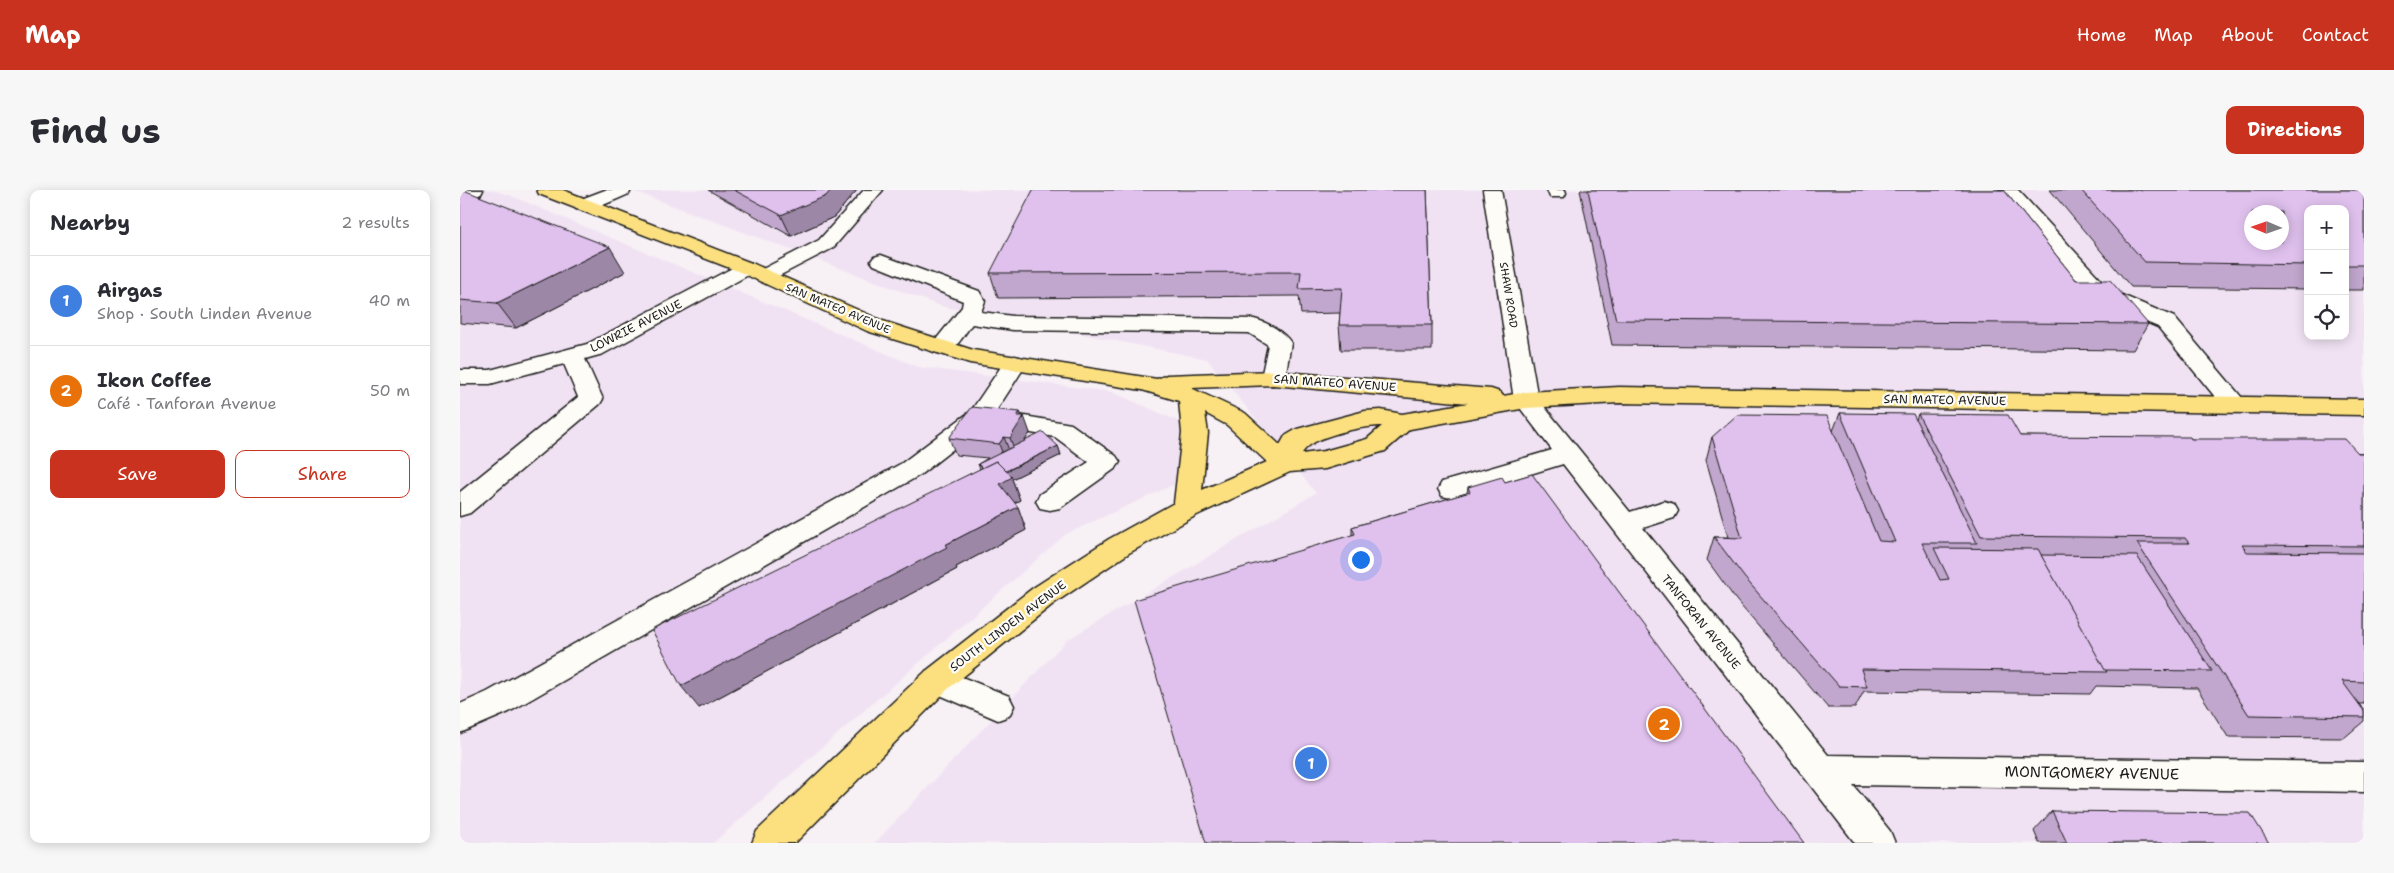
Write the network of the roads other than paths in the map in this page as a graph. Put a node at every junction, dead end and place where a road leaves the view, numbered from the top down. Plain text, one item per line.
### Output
1 (474, 190) edge
2 (546, 190) edge
3 (622, 190) edge
4 (874, 190) edge
5 (1492, 190) edge
6 (2008, 190) edge
7 (460, 197) edge
8 (583, 205) junction
9 (881, 261) dead end
10 (756, 272) junction
11 (966, 317) junction
12 (942, 347) junction
13 (572, 356) junction
14 (1015, 363) junction
15 (460, 377) edge
16 (1273, 378) junction
17 (1143, 383) junction
18 (1191, 396) junction
19 (1526, 400) junction
20 (2234, 404) junction
21 (2364, 407) edge
22 (980, 416) junction
23 (1567, 454) junction
24 (1285, 464) junction
25 (1451, 488) dead end
26 (1050, 500) dead end
27 (460, 506) edge
28 (1187, 508) junction
29 (1664, 511) dead end
30 (1623, 525) junction
31 (937, 680) junction
32 (998, 706) dead end
33 (460, 719) edge
34 (1820, 770) junction
35 (2364, 776) edge
36 (770, 843) edge
37 (1877, 843) edge

1 - 7 street
2 - 8 main road, SAN MATEO AVENUE
3 - 8 street
4 - 10 street, LOWRIE AVENUE
5 - 19 street, SHAW ROAD
6 - 20 street
8 - 10 main road, SAN MATEO AVENUE
9 - 11 street
10 - 12 main road, SAN MATEO AVENUE
10 - 13 street, LOWRIE AVENUE
11 - 12 street
11 - 16 street
12 - 14 main road, SAN MATEO AVENUE
13 - 15 street, LOWRIE AVENUE
13 - 27 street
14 - 17 main road, SAN MATEO AVENUE
14 - 22 street
16 - 17 main road, SAN MATEO AVENUE
16 - 19 main road, SAN MATEO AVENUE
17 - 18 main road, SAN MATEO AVENUE
18 - 24 main road, SAN MATEO AVENUE
18 - 28 main road
19 - 20 main road, SAN MATEO AVENUE
19 - 23 street, TANFORAN AVENUE
19 - 24 main road, SAN MATEO AVENUE
20 - 21 main road, SAN MATEO AVENUE
22 - 26 street
22 - 33 street
23 - 25 street
23 - 30 street, TANFORAN AVENUE
24 - 28 main road, SOUTH LINDEN AVENUE
28 - 31 main road, SOUTH LINDEN AVENUE
29 - 30 street
30 - 34 street, TANFORAN AVENUE
31 - 32 street
31 - 36 main road, SOUTH LINDEN AVENUE
34 - 35 street, MONTGOMERY AVENUE
34 - 37 street, TANFORAN AVENUE

